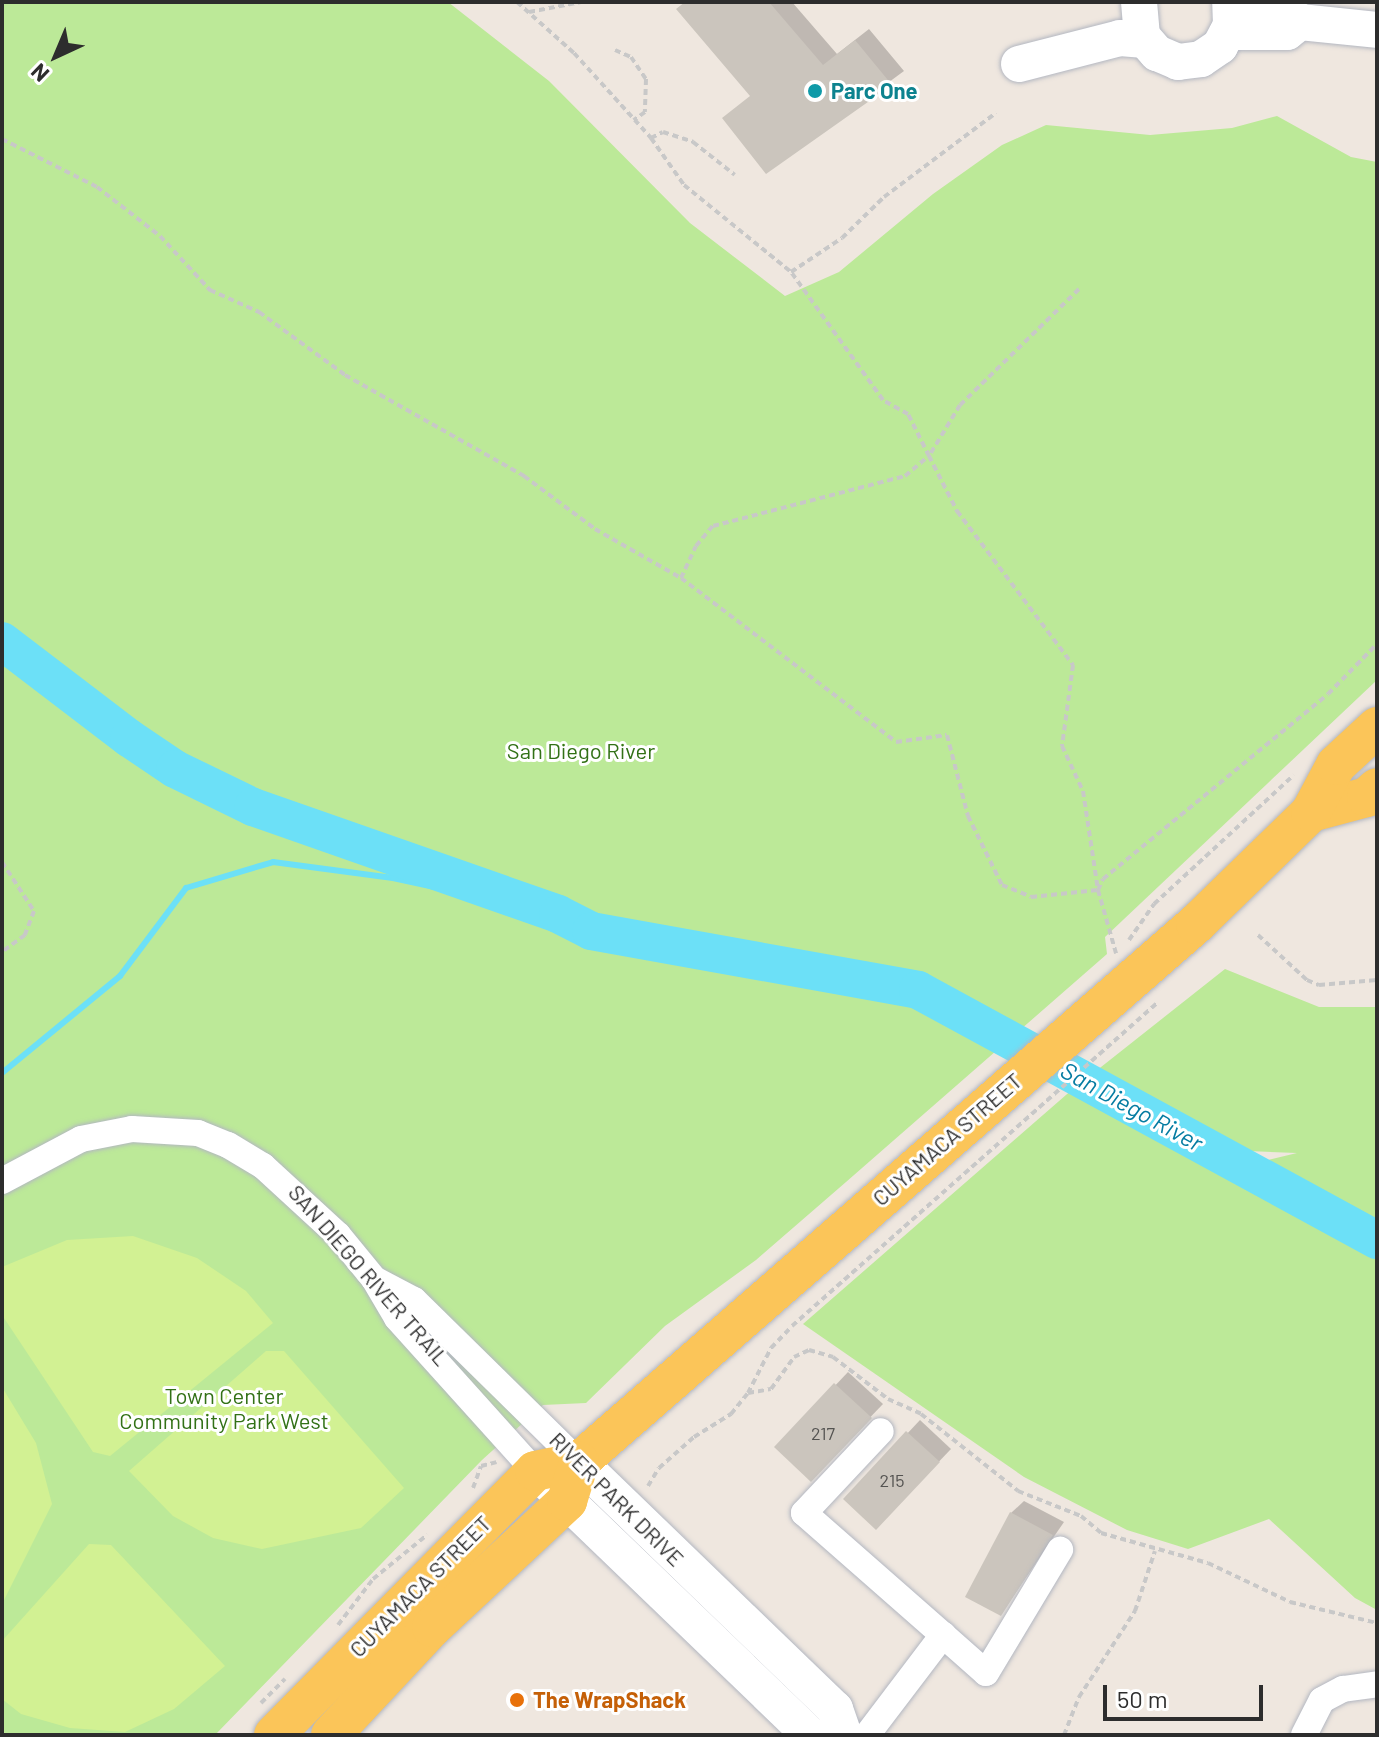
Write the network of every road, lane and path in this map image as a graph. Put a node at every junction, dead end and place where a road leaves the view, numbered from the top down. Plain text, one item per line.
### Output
1 (517, 2) edge
2 (581, 2) edge
3 (1254, 2) edge
4 (529, 12) junction
5 (1140, 17) edge
6 (1229, 17) edge
7 (1300, 22) junction
8 (1377, 30) edge
9 (615, 50) dead end
10 (1019, 64) dead end
11 (996, 113) dead end
12 (634, 120) junction
13 (651, 138) junction
14 (2, 139) edge
15 (735, 175) dead end
16 (791, 272) junction
17 (1079, 289) dead end
18 (929, 456) junction
19 (681, 578) junction
20 (1377, 644) edge
21 (1377, 727) edge
22 (1306, 764) dead end
23 (1377, 788) edge
24 (1311, 812) junction
25 (2, 862) edge
26 (1098, 890) junction
27 (1258, 935) dead end
28 (2, 952) edge
29 (1377, 980) edge
30 (1143, 992) junction
31 (2, 1181) edge
32 (374, 1279) junction
33 (748, 1393) junction
34 (881, 1431) dead end
35 (579, 1462) junction
36 (535, 1471) junction
37 (648, 1486) dead end
38 (567, 1501) junction
39 (1060, 1550) dead end
40 (1155, 1551) junction
41 (1377, 1623) edge
42 (943, 1635) junction
43 (1377, 1684) edge
44 (274, 1735) edge
45 (331, 1735) edge
46 (810, 1735) edge
47 (844, 1735) edge
48 (867, 1735) edge
49 (1064, 1735) edge
50 (1304, 1735) edge

1 - 4 path
2 - 4 path
3 - 7 street
4 - 12 path
5 - 6 street
5 - 10 street
6 - 7 street
7 - 8 street
9 - 12 path
11 - 16 path
12 - 13 path
13 - 15 path
13 - 16 path
14 - 19 path
16 - 18 path
17 - 18 path
18 - 19 path
18 - 26 path
19 - 26 path
20 - 26 path
21 - 24 main road, CUYAMACA STREET
22 - 26 path
23 - 24 main road, CUYAMACA STREET
24 - 30 main road, CUYAMACA STREET
25 - 28 path
27 - 29 path
30 - 33 path
30 - 35 main road, CUYAMACA STREET
31 - 32 street, RIVER PARK DRIVE
32 - 35 street, RIVER PARK DRIVE
32 - 36 street, RIVER PARK DRIVE
33 - 37 path
33 - 40 path
34 - 42 street
35 - 36 main road
35 - 38 main road, CUYAMACA STREET
35 - 47 street, RIVER PARK DRIVE
36 - 38 street, RIVER PARK DRIVE
36 - 44 main road, CUYAMACA STREET
38 - 45 main road, CUYAMACA STREET
38 - 46 street, RIVER PARK DRIVE
39 - 42 street
40 - 41 path
40 - 49 path
42 - 48 street
43 - 50 street

